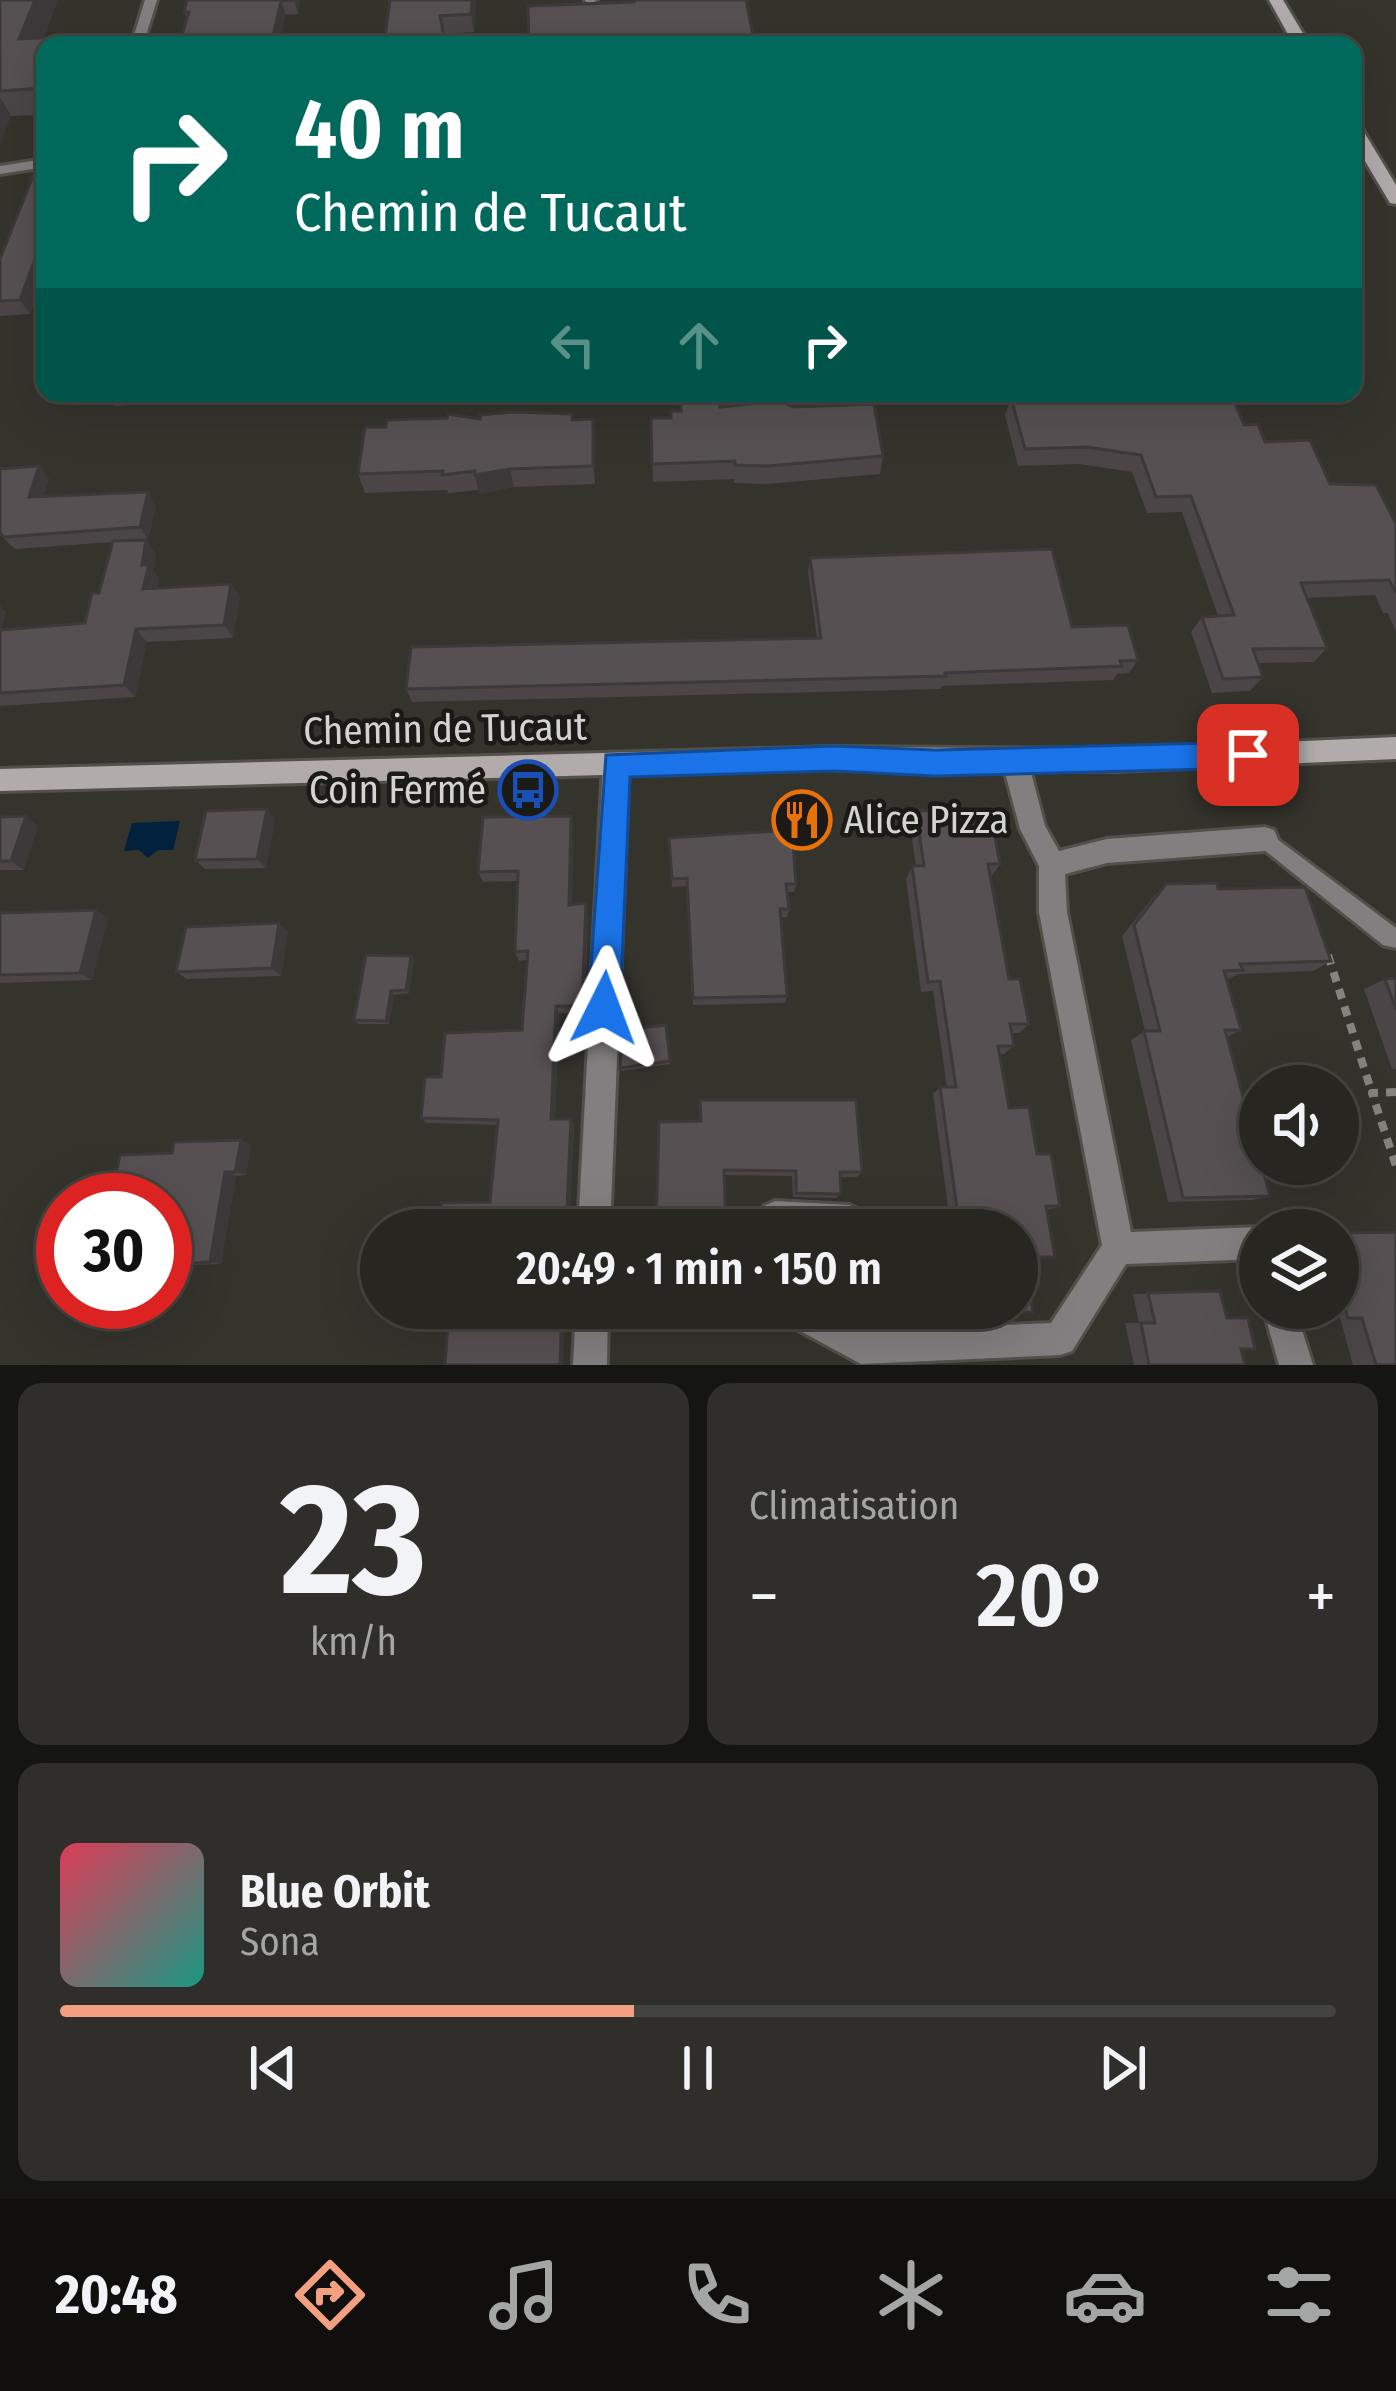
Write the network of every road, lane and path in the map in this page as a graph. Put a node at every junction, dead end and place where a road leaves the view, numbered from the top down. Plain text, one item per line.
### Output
1 (151, 0) edge
2 (1276, 0) edge
3 (140, 36) edge
4 (1297, 36) edge
5 (1362, 143) edge
6 (36, 164) edge
7 (0, 170) edge
8 (1396, 199) edge
9 (1396, 748) edge
10 (1016, 761) junction
11 (616, 764) junction
12 (0, 780) edge
13 (1265, 839) joint
14 (1052, 865) junction
15 (1321, 934) edge
16 (1396, 938) edge
17 (1396, 1092) edge
18 (1372, 1093) junction
19 (1396, 1166) edge
20 (595, 1209) edge
21 (1239, 1244) edge
22 (1118, 1248) junction
23 (591, 1329) edge
24 (827, 1329) edge
25 (1285, 1329) edge
26 (590, 1365) edge
27 (1296, 1365) edge

1 - 3 lane
2 - 4 main road
5 - 8 main road
6 - 7 lane
9 - 10 main road, Chemin de Tucaut
10 - 11 main road, Chemin de Tucaut
10 - 14 street
11 - 12 main road, Chemin de Tucaut
11 - 20 street
13 - 14 street
13 - 16 lane
14 - 22 street
15 - 18 path
17 - 18 path
18 - 19 path
21 - 22 street
22 - 24 street
23 - 26 street
25 - 27 street

